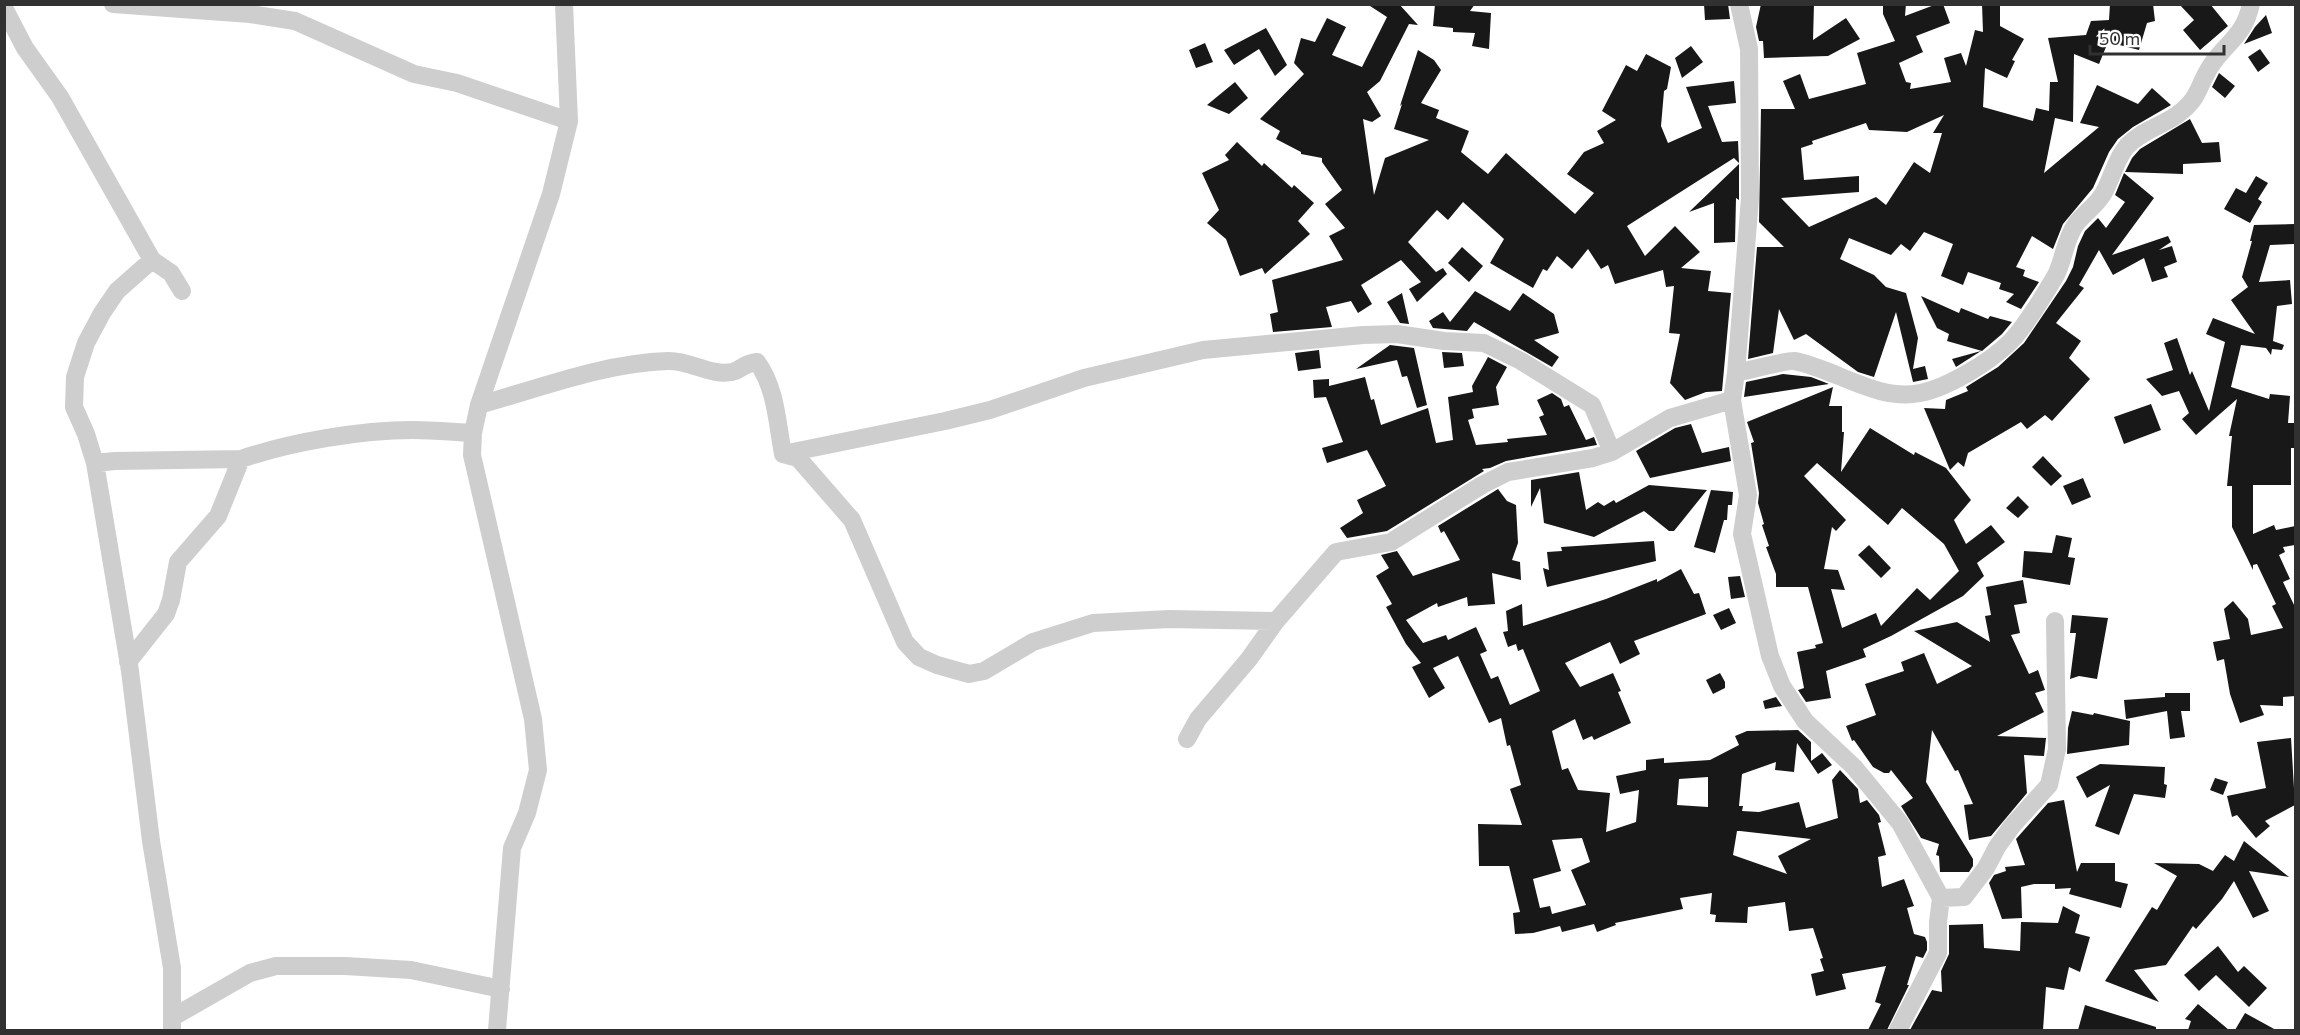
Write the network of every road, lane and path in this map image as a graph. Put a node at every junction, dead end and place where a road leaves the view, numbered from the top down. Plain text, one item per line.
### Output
1 (113, 4) edge
2 (564, 4) edge
3 (2251, 4) edge
4 (1742, 7) edge
5 (4, 8) edge
6 (251, 9) edge
7 (569, 121) junction
8 (152, 260) junction
9 (182, 291) dead end
10 (1736, 373) junction
11 (1732, 400) junction
12 (479, 405) junction
13 (473, 433) junction
14 (1612, 452) junction
15 (783, 453) junction
16 (240, 459) junction
17 (94, 464) junction
18 (1276, 621) junction
19 (2055, 621) dead end
20 (128, 662) junction
21 (1186, 739) dead end
22 (1941, 898) junction
23 (501, 989) junction
24 (172, 1024) edge
25 (497, 1030) edge
26 (1898, 1030) edge

1 - 6 street
2 - 7 street
3 - 10 street
4 - 10 street
5 - 8 street
6 - 7 street
7 - 12 street
8 - 9 street
8 - 17 street
10 - 11 street
11 - 14 street
11 - 22 street
12 - 13 street
12 - 15 street
13 - 16 street
13 - 23 street
14 - 15 street
14 - 18 street
15 - 18 street
16 - 17 street
16 - 20 street
17 - 20 street
18 - 21 street
19 - 22 street
20 - 24 street
22 - 26 street
23 - 24 street
23 - 25 street

